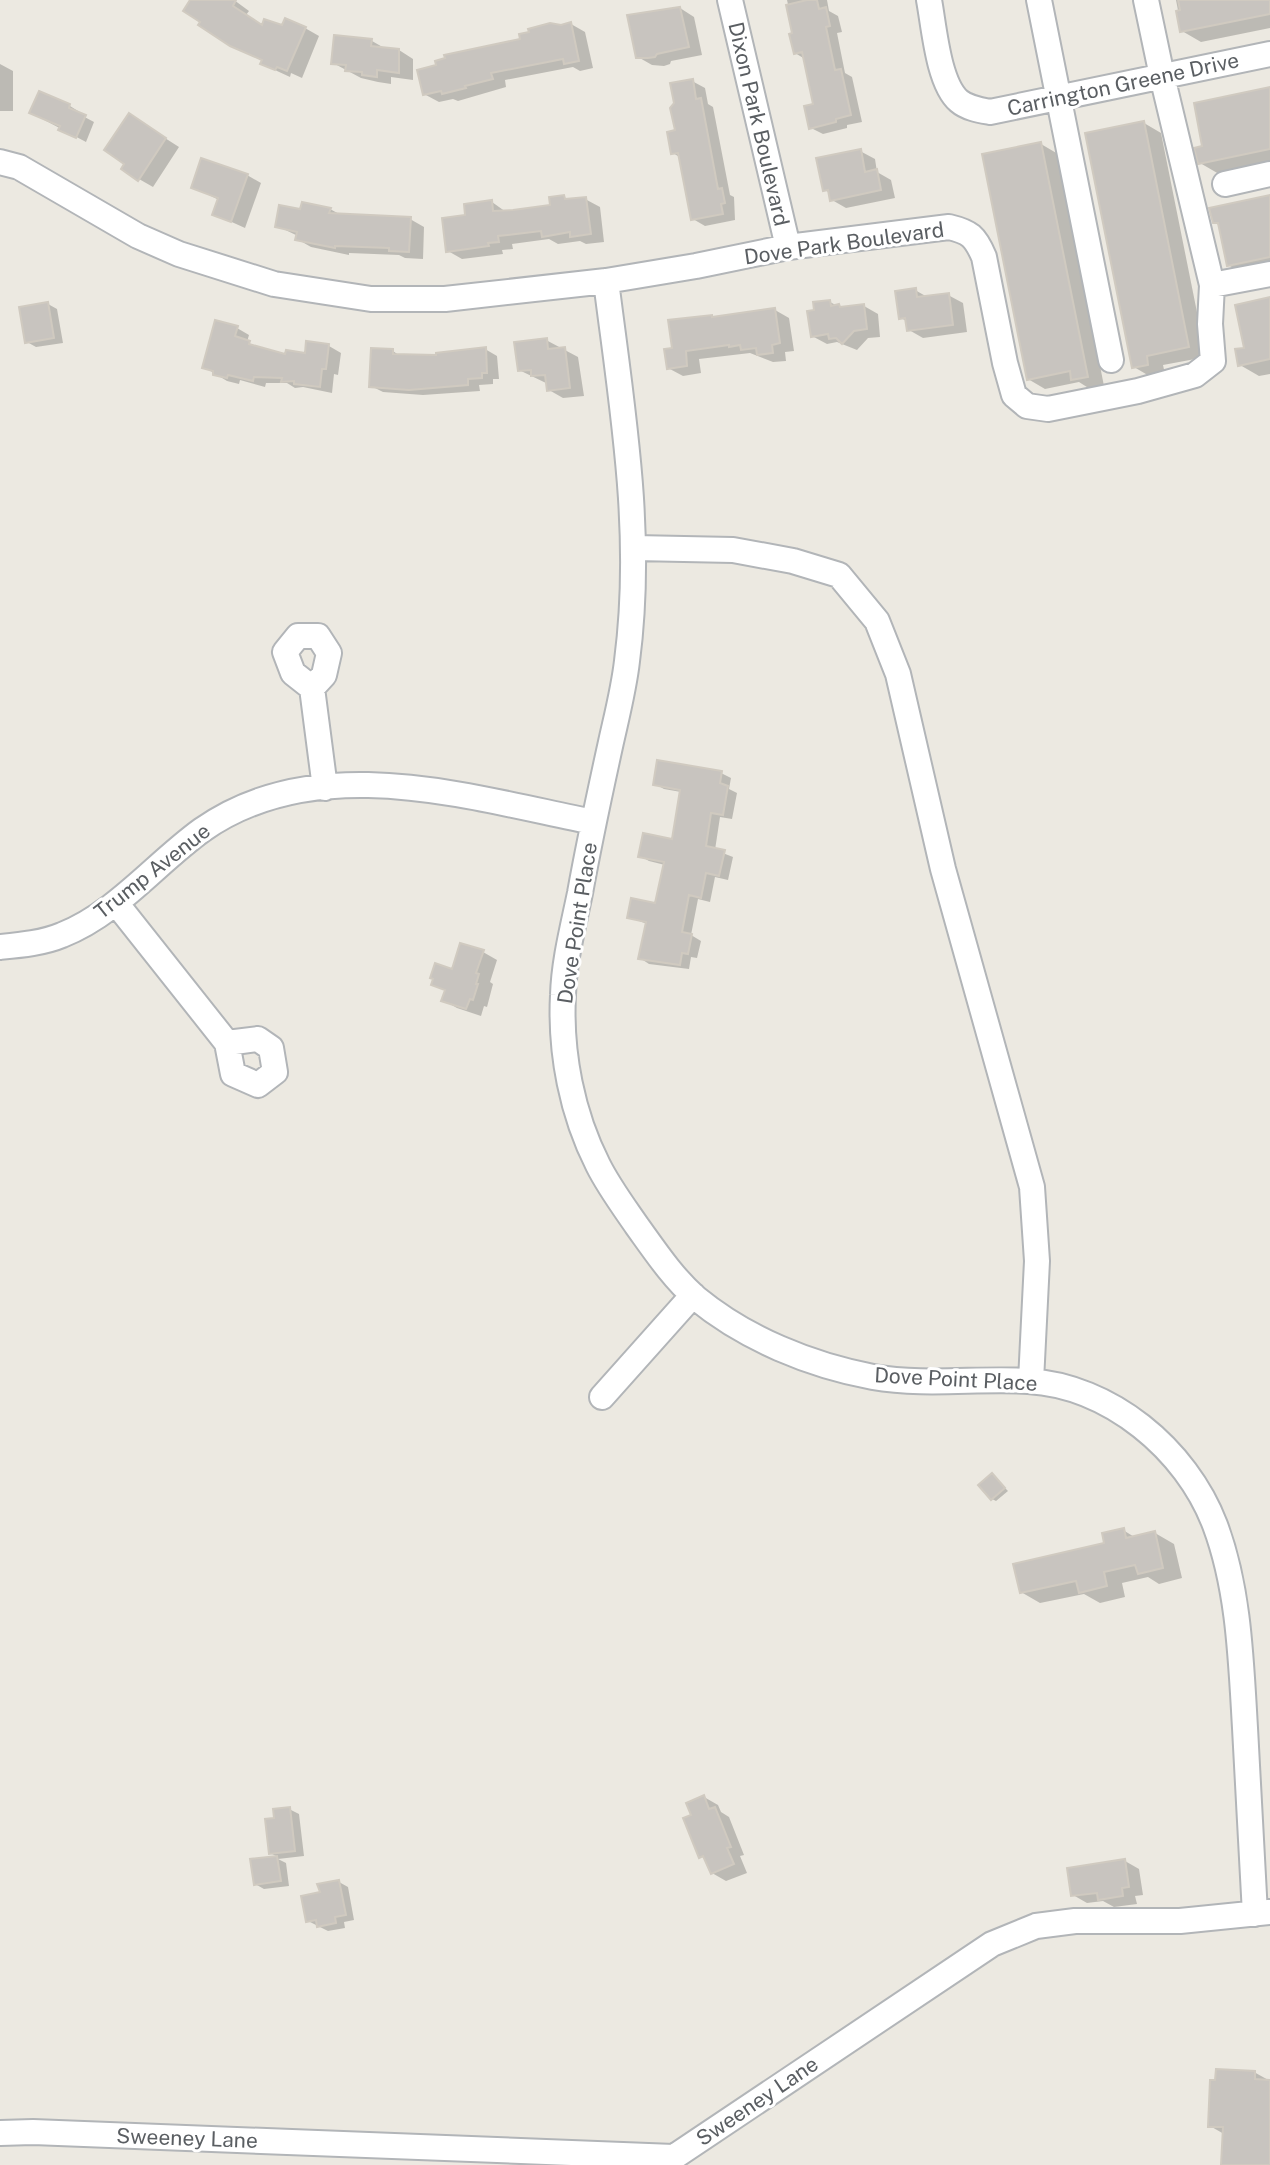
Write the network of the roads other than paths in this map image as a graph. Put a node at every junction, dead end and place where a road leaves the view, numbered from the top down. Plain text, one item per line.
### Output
1 (730, 0) edge
2 (929, 0) edge
3 (1039, 0) edge
4 (1146, 0) edge
5 (1270, 54) edge
6 (1162, 76) junction
7 (1059, 98) junction
8 (0, 162) edge
9 (1270, 174) edge
10 (1225, 184) dead end
11 (788, 247) junction
12 (1270, 274) edge
13 (606, 281) junction
14 (1212, 285) junction
15 (1111, 359) dead end
16 (635, 548) junction
17 (312, 688) dead end
18 (325, 788) junction
19 (593, 822) junction
20 (116, 903) junction
21 (0, 947) edge
22 (227, 1043) dead end
23 (693, 1295) junction
24 (1031, 1381) junction
25 (601, 1397) dead end
26 (1263, 1913) edge
27 (0, 2133) edge

1 - 11 street, Dixon Park Boulevard
2 - 7 street, Carrington Greene Drive
3 - 7 street
4 - 6 street, Dove Park Boulevard
5 - 6 street, Carrington Greene Drive
6 - 7 street, Carrington Greene Drive
6 - 14 street, Dove Park Boulevard
7 - 15 street
8 - 13 street, Dove Park Boulevard
9 - 10 street
11 - 13 street, Dove Park Boulevard
11 - 14 street, Dove Park Boulevard
12 - 14 street
13 - 16 street, Dove Point Place
16 - 19 street, Dove Point Place
16 - 24 street
17 - 18 street
18 - 19 street, Trump Avenue
18 - 20 street, Trump Avenue
19 - 23 street, Dove Point Place
20 - 21 street, Trump Avenue
20 - 22 street
23 - 24 street, Dove Point Place
23 - 25 street
24 - 26 street, Dove Point Place
26 - 27 street, Sweeney Lane

